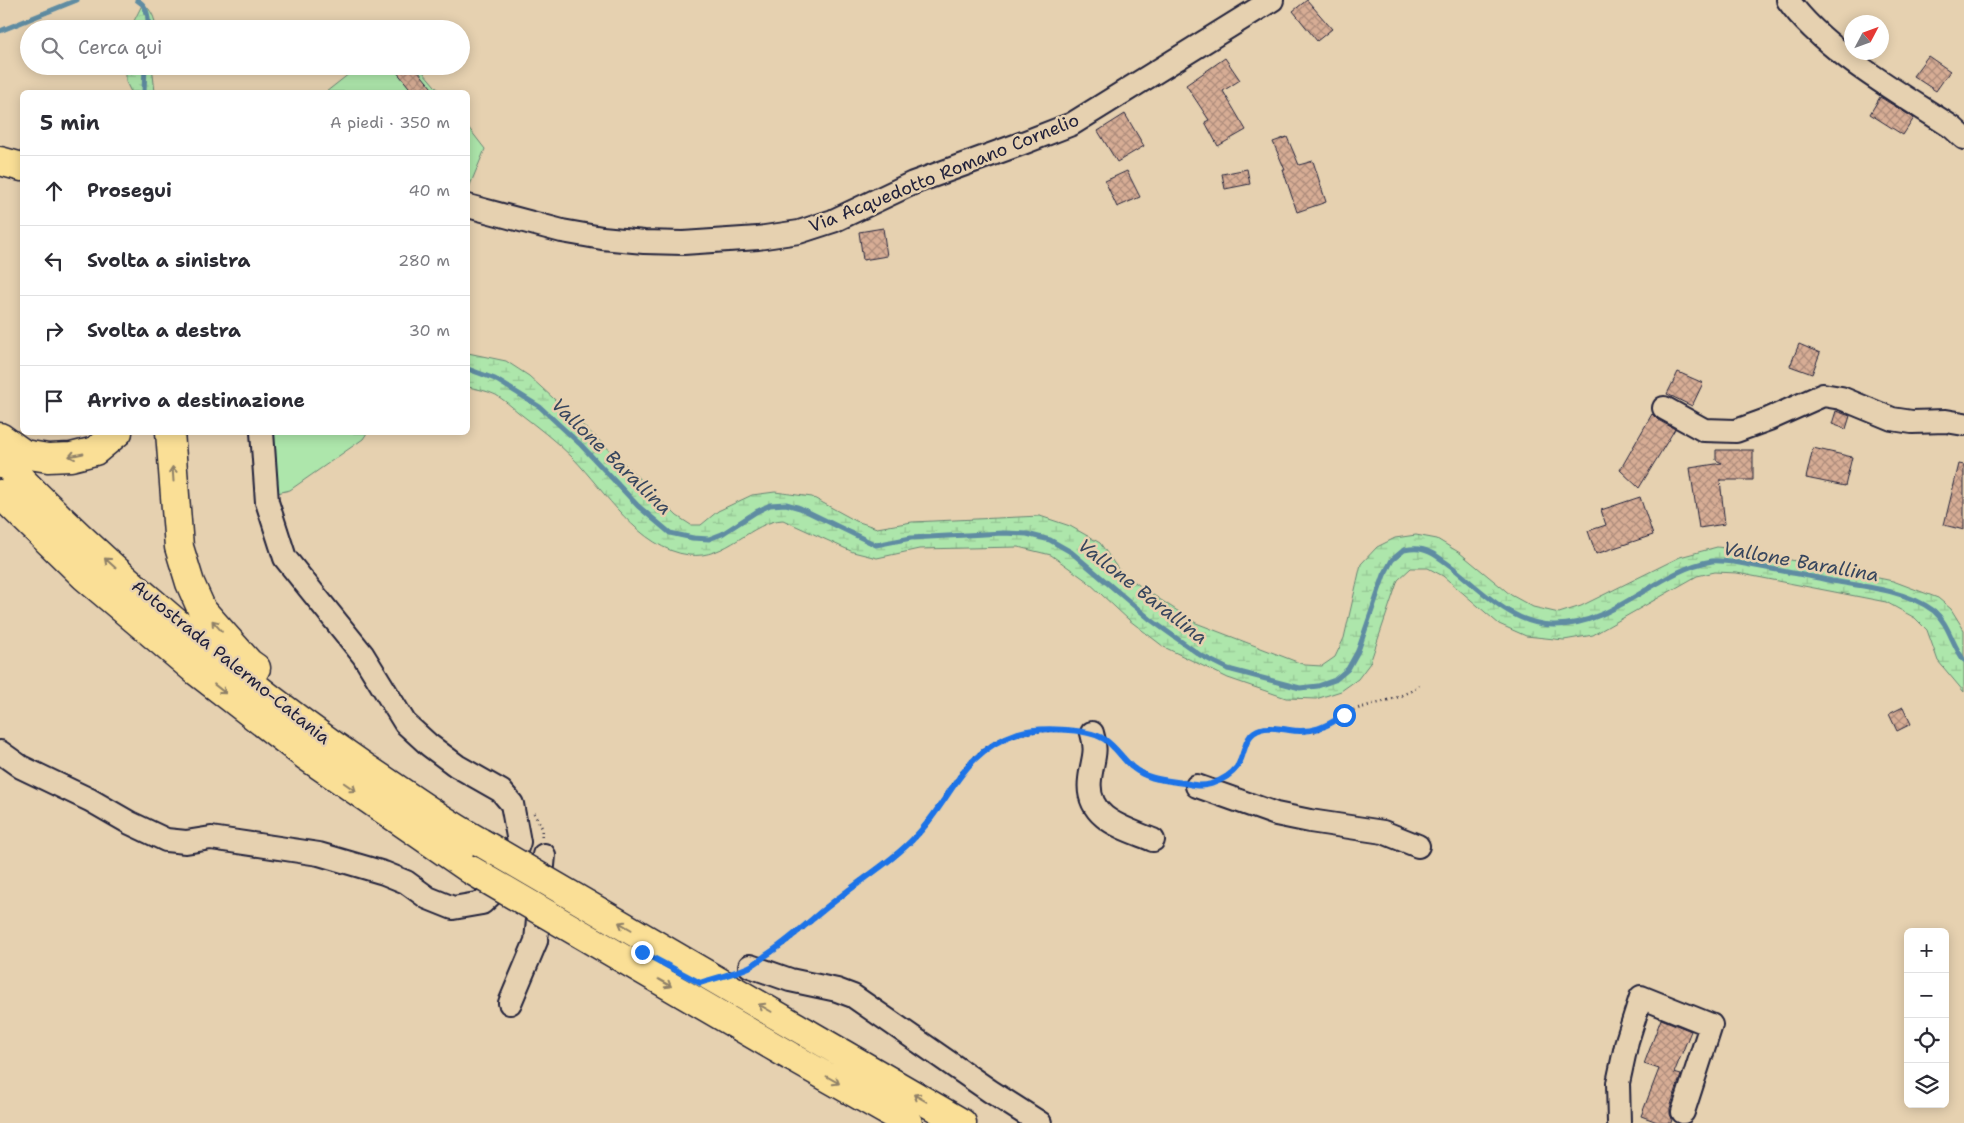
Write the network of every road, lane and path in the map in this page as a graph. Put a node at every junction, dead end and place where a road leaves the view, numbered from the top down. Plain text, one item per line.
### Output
1 (1272, 0) edge
2 (1788, 0) edge
3 (1964, 138) edge
4 (0, 162) edge
5 (20, 167) edge
6 (470, 207) edge
7 (1664, 408) dead end
8 (1964, 424) edge
9 (114, 435) edge
10 (170, 435) edge
11 (262, 435) edge
12 (0, 437) edge
13 (0, 458) edge
14 (0, 494) edge
15 (0, 513) edge
16 (196, 670) junction
17 (1419, 684) dead end
18 (1092, 733) junction
19 (0, 752) edge
20 (1197, 786) junction
21 (453, 827) junction
22 (1153, 840) dead end
23 (1418, 846) dead end
24 (544, 855) dead end
25 (750, 966) joint
26 (510, 1003) dead end
27 (1683, 1112) dead end
28 (908, 1123) edge
29 (962, 1123) edge
30 (1040, 1123) edge
31 (1619, 1123) edge

1 - 6 street, Via Acquedotto Romano Cornelio
2 - 3 street
4 - 5 highway
7 - 8 street
9 -> 12 highway
21 -> 10 highway
11 - 19 street
21 -> 13 highway, Autostrada Palermo-Catania
14 - 16 highway, Autostrada Palermo-Catania
15 - 16 highway
16 -> 28 highway, Autostrada Palermo-Catania, bridge
17 - 20 path
18 - 20 path
18 - 22 street
18 - 25 path
20 - 23 street
29 -> 21 highway, Autostrada Palermo-Catania, bridge
24 - 26 street
25 - 30 street
27 - 31 street

